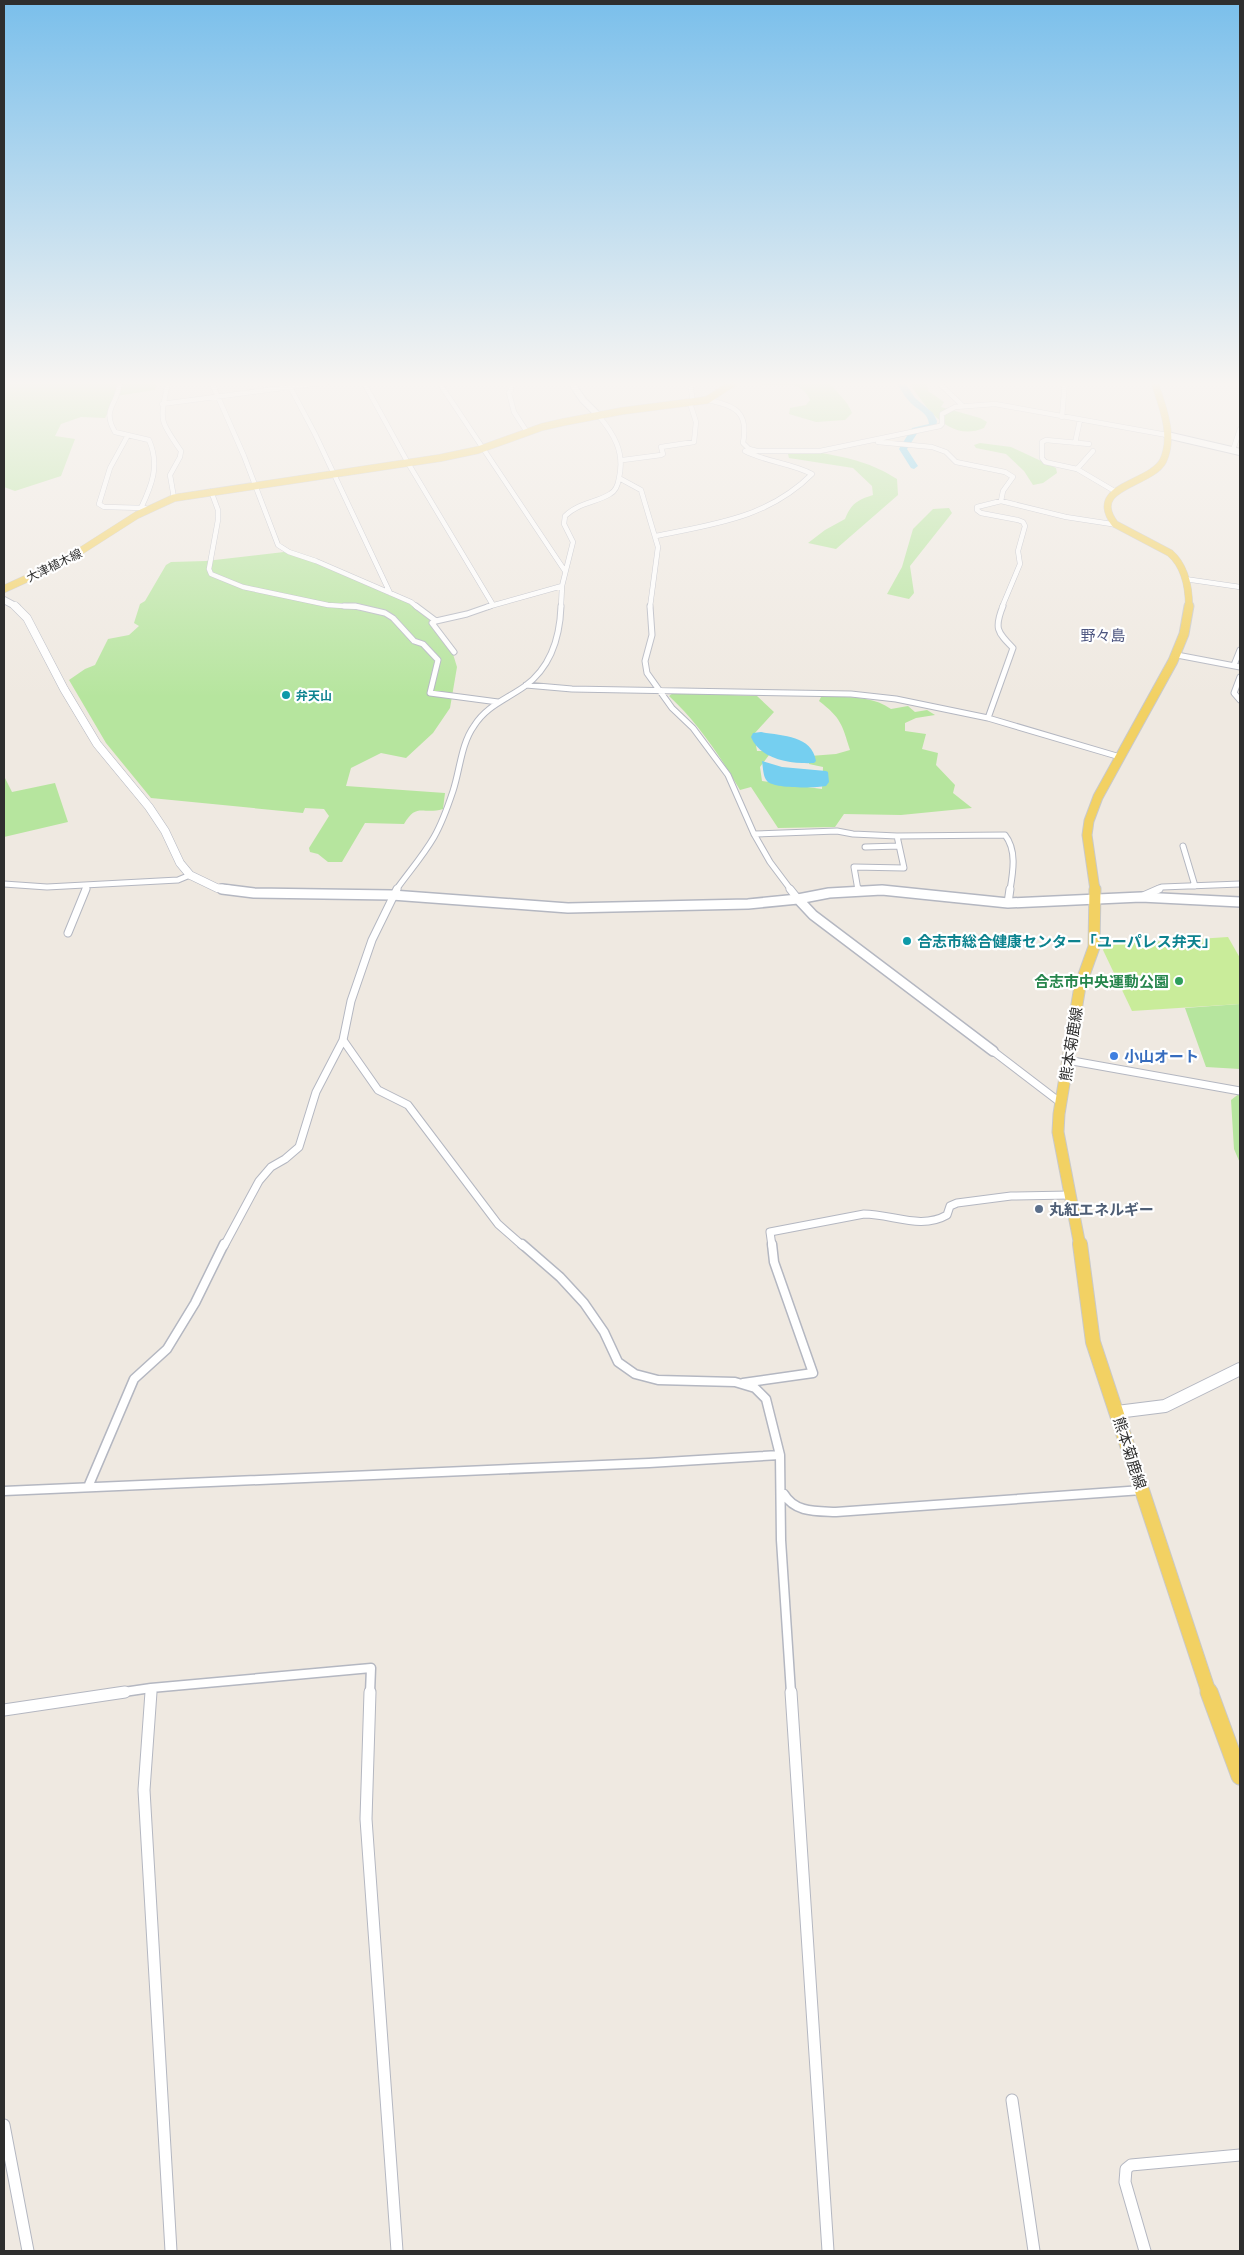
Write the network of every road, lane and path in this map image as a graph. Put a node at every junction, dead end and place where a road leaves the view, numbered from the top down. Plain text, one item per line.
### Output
1 (105, 486) edge
2 (152, 486) edge
3 (171, 486) edge
4 (240, 486) edge
5 (255, 486) edge
6 (340, 486) edge
7 (422, 486) edge
8 (508, 486) edge
9 (617, 486) edge
10 (634, 486) edge
11 (801, 486) edge
12 (1006, 486) edge
13 (1106, 486) edge
14 (1126, 486) edge
15 (211, 491) junction
16 (1116, 492) junction
17 (174, 498) junction
18 (1001, 500) junction
19 (143, 508) junction
20 (1118, 525) junction
21 (656, 536) junction
22 (565, 571) junction
23 (1185, 579) junction
24 (562, 586) junction
25 (1240, 587) edge
26 (4, 589) edge
27 (390, 593) junction
28 (4, 600) edge
29 (493, 605) junction
30 (436, 621) junction
31 (1240, 651) edge
32 (454, 652) dead end
33 (1177, 655) junction
34 (1237, 666) edge
35 (1240, 677) edge
36 (526, 685) junction
37 (661, 692) junction
38 (1240, 700) edge
39 (498, 702) junction
40 (988, 718) junction
41 (1120, 757) junction
42 (754, 834) junction
43 (897, 836) junction
44 (899, 846) junction
45 (1183, 846) dead end
46 (865, 847) dead end
47 (190, 875) junction
48 (4, 884) edge
49 (1240, 884) edge
50 (87, 885) junction
51 (1195, 886) junction
52 (858, 891) junction
53 (392, 895) junction
54 (1141, 897) junction
55 (798, 900) junction
56 (1096, 900) junction
57 (1240, 902) edge
58 (1008, 903) junction
59 (68, 933) dead end
60 (343, 1040) junction
61 (993, 1051) joint
62 (1067, 1060) junction
63 (1240, 1091) edge
64 (1061, 1103) junction
65 (1070, 1195) junction
66 (1240, 1370) edge
67 (741, 1384) junction
68 (1116, 1412) junction
69 (780, 1455) junction
70 (88, 1487) junction
71 (1142, 1490) junction
72 (4, 1491) edge
73 (782, 1492) junction
74 (151, 1688) junction
75 (4, 1710) edge
76 (1240, 1776) edge
77 (1012, 2100) dead end
78 (4, 2125) edge
79 (1240, 2155) edge
80 (28, 2251) edge
81 (171, 2251) edge
82 (397, 2251) edge
83 (828, 2251) edge
84 (1034, 2251) edge
85 (1144, 2251) edge

1 - 19 street
2 - 19 street
3 - 17 street
4 - 15 main road, 大津植木線
5 - 27 street
6 - 27 street
7 - 29 street
8 - 22 street
9 - 22 street
10 - 21 street
11 - 21 street
12 - 18 street
13 - 16 street
14 - 16 main road
15 - 17 main road, 大津植木線
15 - 39 street
16 - 20 main road
17 - 19 main road, 大津植木線
18 - 20 street
18 - 40 street
19 - 26 main road, 大津植木線
20 - 23 main road, 熊本菊鹿線
21 - 37 street
22 - 24 street
23 - 25 street
23 - 33 main road, 熊本菊鹿線
24 - 29 street
24 - 36 street
27 - 30 street
28 - 47 street
29 - 30 street
30 - 32 street
31 - 34 street
33 - 34 street
33 - 41 main road, 熊本菊鹿線
35 - 38 street
36 - 37 street
36 - 39 street
37 - 40 street
37 - 42 street
39 - 53 street
40 - 41 street
41 - 56 main road, 熊本菊鹿線
42 - 43 street
42 - 55 street
43 - 44 street
43 - 58 street
44 - 46 street
44 - 52 street
45 - 51 street
47 - 50 street
47 - 53 street
48 - 50 street
49 - 51 street
50 - 59 street
51 - 54 street
52 - 55 street
52 - 58 street
53 - 55 street
53 - 60 street
54 - 56 street
54 - 57 street
55 - 61 street
56 - 58 street
56 - 62 main road, 熊本菊鹿線
60 - 67 street
60 - 70 street
61 - 64 street
62 - 63 street
62 - 64 main road, 熊本菊鹿線
64 - 65 main road, 熊本菊鹿線
65 - 67 street
65 - 68 main road, 熊本菊鹿線
66 - 68 street
67 - 69 street
68 - 71 main road, 熊本菊鹿線
69 - 70 street
69 - 73 street
70 - 72 street
71 - 73 street
71 - 76 main road, 熊本菊鹿線
73 - 83 street
74 - 75 street
74 - 81 street
74 - 82 street
77 - 84 street
78 - 80 street
79 - 85 street

